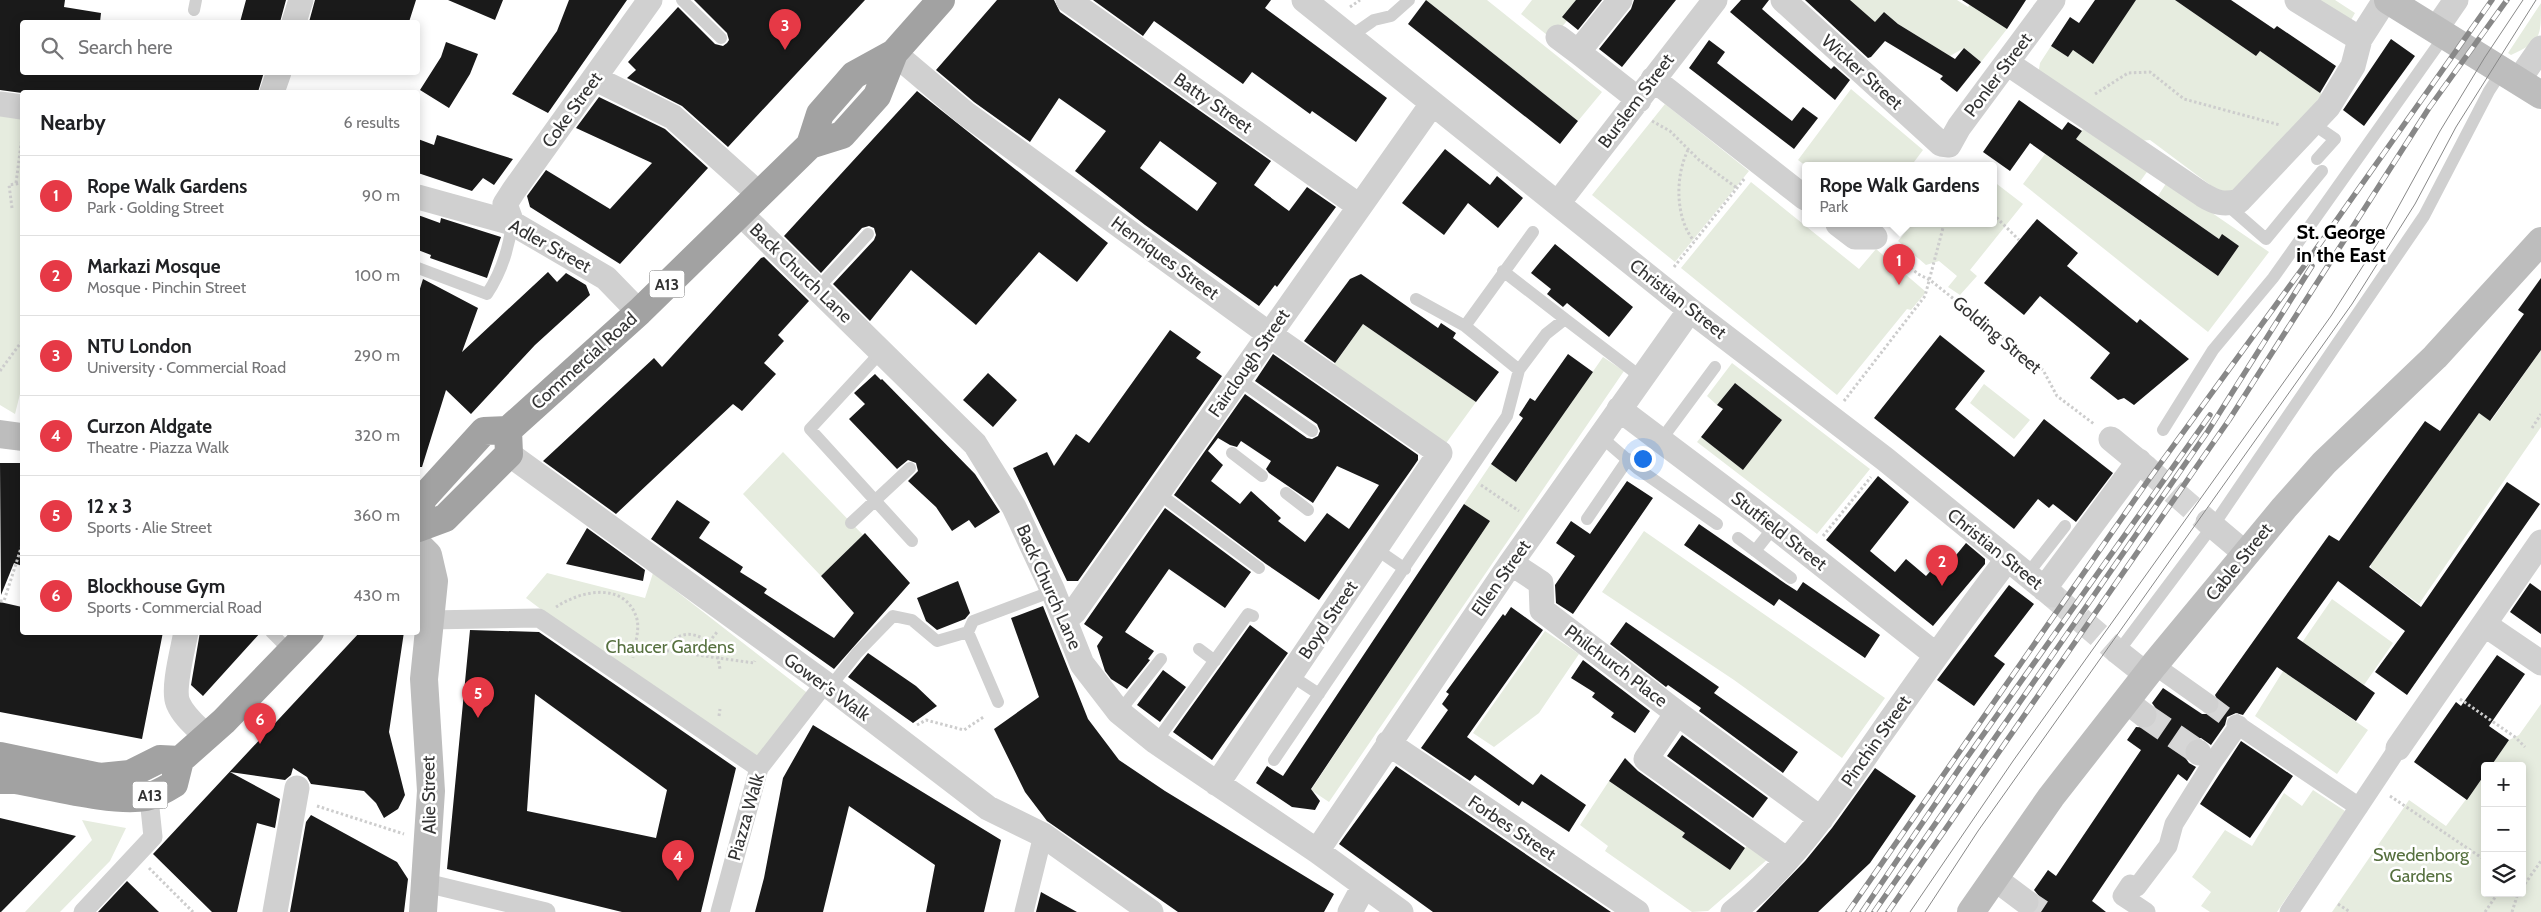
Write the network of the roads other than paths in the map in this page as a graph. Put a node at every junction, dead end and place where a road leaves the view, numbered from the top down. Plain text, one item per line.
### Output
1 (301, 0) edge
2 (650, 0) edge
3 (682, 0) edge
4 (941, 0) edge
5 (1068, 0) edge
6 (1304, 0) edge
7 (1410, 0) edge
8 (1620, 0) edge
9 (1714, 0) edge
10 (1783, 0) edge
11 (2297, 0) edge
12 (2386, 0) edge
13 (2456, 0) edge
14 (2047, 2) edge
15 (295, 20) edge
16 (2441, 32) junction
17 (1351, 36) junction
18 (1558, 36) dead end
19 (721, 38) dead end
20 (2360, 39) junction
21 (2541, 48) edge
22 (1578, 52) junction
23 (894, 53) junction
24 (2007, 63) junction
25 (277, 75) edge
26 (2510, 76) junction
27 (594, 78) junction
28 (1653, 79) junction
29 (273, 90) edge
30 (2541, 95) edge
31 (0, 104) edge
32 (1432, 104) junction
33 (1636, 104) junction
34 (20, 107) edge
35 (2308, 129) junction
36 (1941, 144) joint
37 (760, 195) junction
38 (1802, 196) edge
39 (420, 198) edge
40 (1558, 203) junction
41 (2226, 204) junction
42 (1359, 206) junction
43 (740, 213) junction
44 (512, 223) junction
45 (1842, 227) edge
46 (1533, 232) dead end
47 (868, 234) dead end
48 (1875, 237) road end
49 (2539, 246) edge
50 (420, 269) edge
51 (1503, 270) junction
52 (818, 288) junction
53 (1416, 299) dead end
54 (1690, 310) junction
55 (639, 312) junction
56 (1565, 320) junction
57 (1465, 326) junction
58 (1269, 334) junction
59 (882, 351) junction
60 (1715, 367) dead end
61 (1519, 370) junction
62 (1641, 377) junction
63 (1238, 379) junction
64 (1619, 409) junction
65 (2163, 430) dead end
66 (1312, 431) dead end
67 (0, 434) edge
68 (1600, 436) junction
69 (20, 437) edge
70 (2111, 439) road end
71 (1661, 440) junction
72 (508, 442) junction
73 (1232, 453) dead end
74 (1439, 457) joint
75 (1628, 459) junction
76 (910, 468) dead end
77 (1262, 476) dead end
78 (1158, 493) junction
79 (1286, 493) dead end
80 (875, 501) junction
81 (420, 505) edge
82 (1308, 510) dead end
83 (1587, 519) dead end
84 (851, 523) dead end
85 (1717, 524) dead end
86 (2210, 524) junction
87 (2065, 526) dead end
88 (420, 527) edge
89 (1774, 527) junction
90 (1738, 538) dead end
91 (912, 541) dead end
92 (2541, 542) edge
93 (420, 547) edge
94 (1376, 550) junction
95 (1755, 551) junction
96 (2246, 554) junction
97 (1511, 562) junction
98 (1259, 568) dead end
99 (1405, 569) junction
100 (1791, 578) dead end
101 (2032, 580) junction
102 (1053, 592) junction
103 (1254, 616) dead end
104 (429, 620) junction
105 (1064, 620) junction
106 (2484, 624) junction
107 (968, 632) junction
108 (185, 635) edge
109 (274, 635) edge
110 (307, 635) edge
111 (1199, 649) dead end
112 (291, 652) junction
113 (2118, 652) joint
114 (1936, 655) junction
115 (1161, 658) dead end
116 (1215, 662) junction
117 (2541, 663) edge
118 (2150, 670) junction
119 (1290, 675) junction
120 (827, 685) junction
121 (1319, 694) junction
122 (998, 702) dead end
123 (2209, 704) tunnel mouth
124 (1119, 712) junction
125 (1677, 713) junction
126 (206, 736) junction
127 (1156, 742) junction
128 (1388, 743) junction
129 (2398, 748) joint
130 (0, 756) edge
131 (180, 760) junction
132 (1274, 760) dead end
133 (759, 768) junction
134 (0, 780) edge
135 (1217, 784) junction
136 (296, 794) road end
137 (2360, 807) junction
138 (150, 808) dead end
139 (1821, 819) junction
140 (1043, 836) junction
141 (1317, 851) junction
142 (1787, 860) junction
143 (1994, 878) junction
144 (426, 883) junction
145 (1364, 886) junction
146 (2026, 902) tunnel mouth
147 (83, 912) edge
148 (276, 912) edge
149 (423, 912) edge
150 (546, 912) edge
151 (720, 912) edge
152 (1024, 912) edge
153 (1151, 912) edge
154 (1350, 912) edge
155 (1401, 912) edge
156 (1637, 912) edge
157 (1733, 912) edge
158 (1971, 912) edge
159 (2146, 912) edge
160 (2289, 912) edge

1 - 15 street
2 - 27 street, Coke Street
3 - 19 lane
4 - 23 highway, Commercial Road / A13
5 - 42 street, Batty Street
6 - 17 street, Christian Street
7 - 17 lane
8 - 22 street
9 - 28 street, Burslem Street
10 - 36 street, Wicker Street
11 - 20 street
12 - 16 main road
12 - 20 street
13 - 16 street
14 - 24 street, Ponler Street
16 - 26 main road
16 - 65 lane
17 - 32 street, Christian Street
18 - 22 street
20 - 35 street
21 - 26 street
22 - 33 street
23 - 37 highway, Commercial Road / A13
23 - 58 street, Henriques Street
24 - 36 street, Ponler Street
24 - 41 street
25 - 29 street
26 - 30 main road
26 - 86 lane
27 - 37 street
27 - 44 street, Coke Street
28 - 33 street, Burslem Street
28 - 38 street
31 - 34 street
32 - 40 street, Christian Street
32 - 42 street, Fairclough Street
33 - 40 street, Burslem Street
35 - 41 street
35 - 41 lane
37 - 43 highway, Commercial Road / A13
39 - 44 street, Adler Street
40 - 54 street, Christian Street
42 - 58 street, Fairclough Street
43 - 52 street, Back Church Lane
43 - 55 highway, Commercial Road / A13
44 - 50 lane
44 - 55 street, Adler Street
45 - 48 street
46 - 51 lane
47 - 52 lane
49 - 96 main road, Cable Street
51 - 56 lane
51 - 57 lane
52 - 59 street, Back Church Lane
53 - 57 lane
54 - 62 street, Ellen Street
54 - 101 street, Christian Street
55 - 72 highway, Commercial Road / A13
56 - 61 lane
56 - 62 lane
57 - 61 lane
58 - 63 street, Fairclough Street
58 - 74 street, Henriques Street
59 - 80 lane
59 - 102 street, Back Church Lane
60 - 71 lane
61 - 99 lane
62 - 64 street, Ellen Street
63 - 66 lane
63 - 78 street, Fairclough Street
64 - 68 street, Ellen Street
64 - 71 street, Stutfield Street
67 - 69 main road
68 - 75 lane
68 - 97 street, Ellen Street
70 - 101 street, Pinchin Street
71 - 89 street, Stutfield Street
72 - 81 highway
72 - 88 highway, Commercial Road / A13
72 - 120 street, Gower's Walk
73 - 77 lane
74 - 94 street, Boyd Street
75 - 83 lane
75 - 85 lane
76 - 80 lane
78 - 98 lane
78 - 105 street, Fairclough Street
79 - 82 lane
80 - 84 lane
80 - 91 lane
86 - 96 street
86 - 113 lane
87 - 101 lane
89 - 95 lane
89 - 114 street, Stutfield Street
90 - 95 lane
92 - 106 street
93 - 104 main road, Alie Street
94 - 99 lane
94 - 119 street, Boyd Street
95 - 100 lane
96 - 118 main road, Cable Street
97 - 125 street, Philchurch Place
97 - 128 street, Ellen Street
99 - 121 lane
101 - 114 street, Pinchin Street
102 - 105 street, Back Church Lane
102 - 107 lane
103 - 116 lane
104 - 133 street
104 - 144 main road, Alie Street
105 - 124 street, Back Church Lane
106 - 117 street
106 - 129 street
107 - 120 lane
107 - 122 lane
108 - 126 street
109 - 112 lane
110 - 112 highway, A13
111 - 116 lane
112 - 126 highway, A13
113 - 118 street
114 - 139 street, Pinchin Street
115 - 124 lane
116 - 127 lane
118 - 123 street
118 - 143 main road, Cable Street
119 - 121 lane
119 - 135 street, Boyd Street
120 - 133 street, Piazza Walk
120 - 140 street, Gower's Walk
121 - 132 lane
124 - 127 street, Back Church Lane
125 - 139 street
125 - 142 street, Philchurch Place
126 - 131 highway, A13
127 - 135 street, Back Church Lane
128 - 141 street, Ellen Street
128 - 156 street, Forbes Street
129 - 137 street
130 - 131 highway, A13
131 - 134 highway, A13
133 - 151 street, Piazza Walk
135 - 141 street, Back Church Lane
136 - 148 street
137 - 159 street
137 - 160 street
138 - 147 street
139 - 142 street, Pinchin Street
140 - 152 street
140 - 153 street, Gower's Walk
141 - 145 street, Back Church Lane
142 - 157 street, Pinchin Street
143 - 146 street
143 - 158 main road, Cable Street
144 - 149 main road, Alie Street
144 - 150 street
145 - 154 street
145 - 155 street, Back Church Lane

